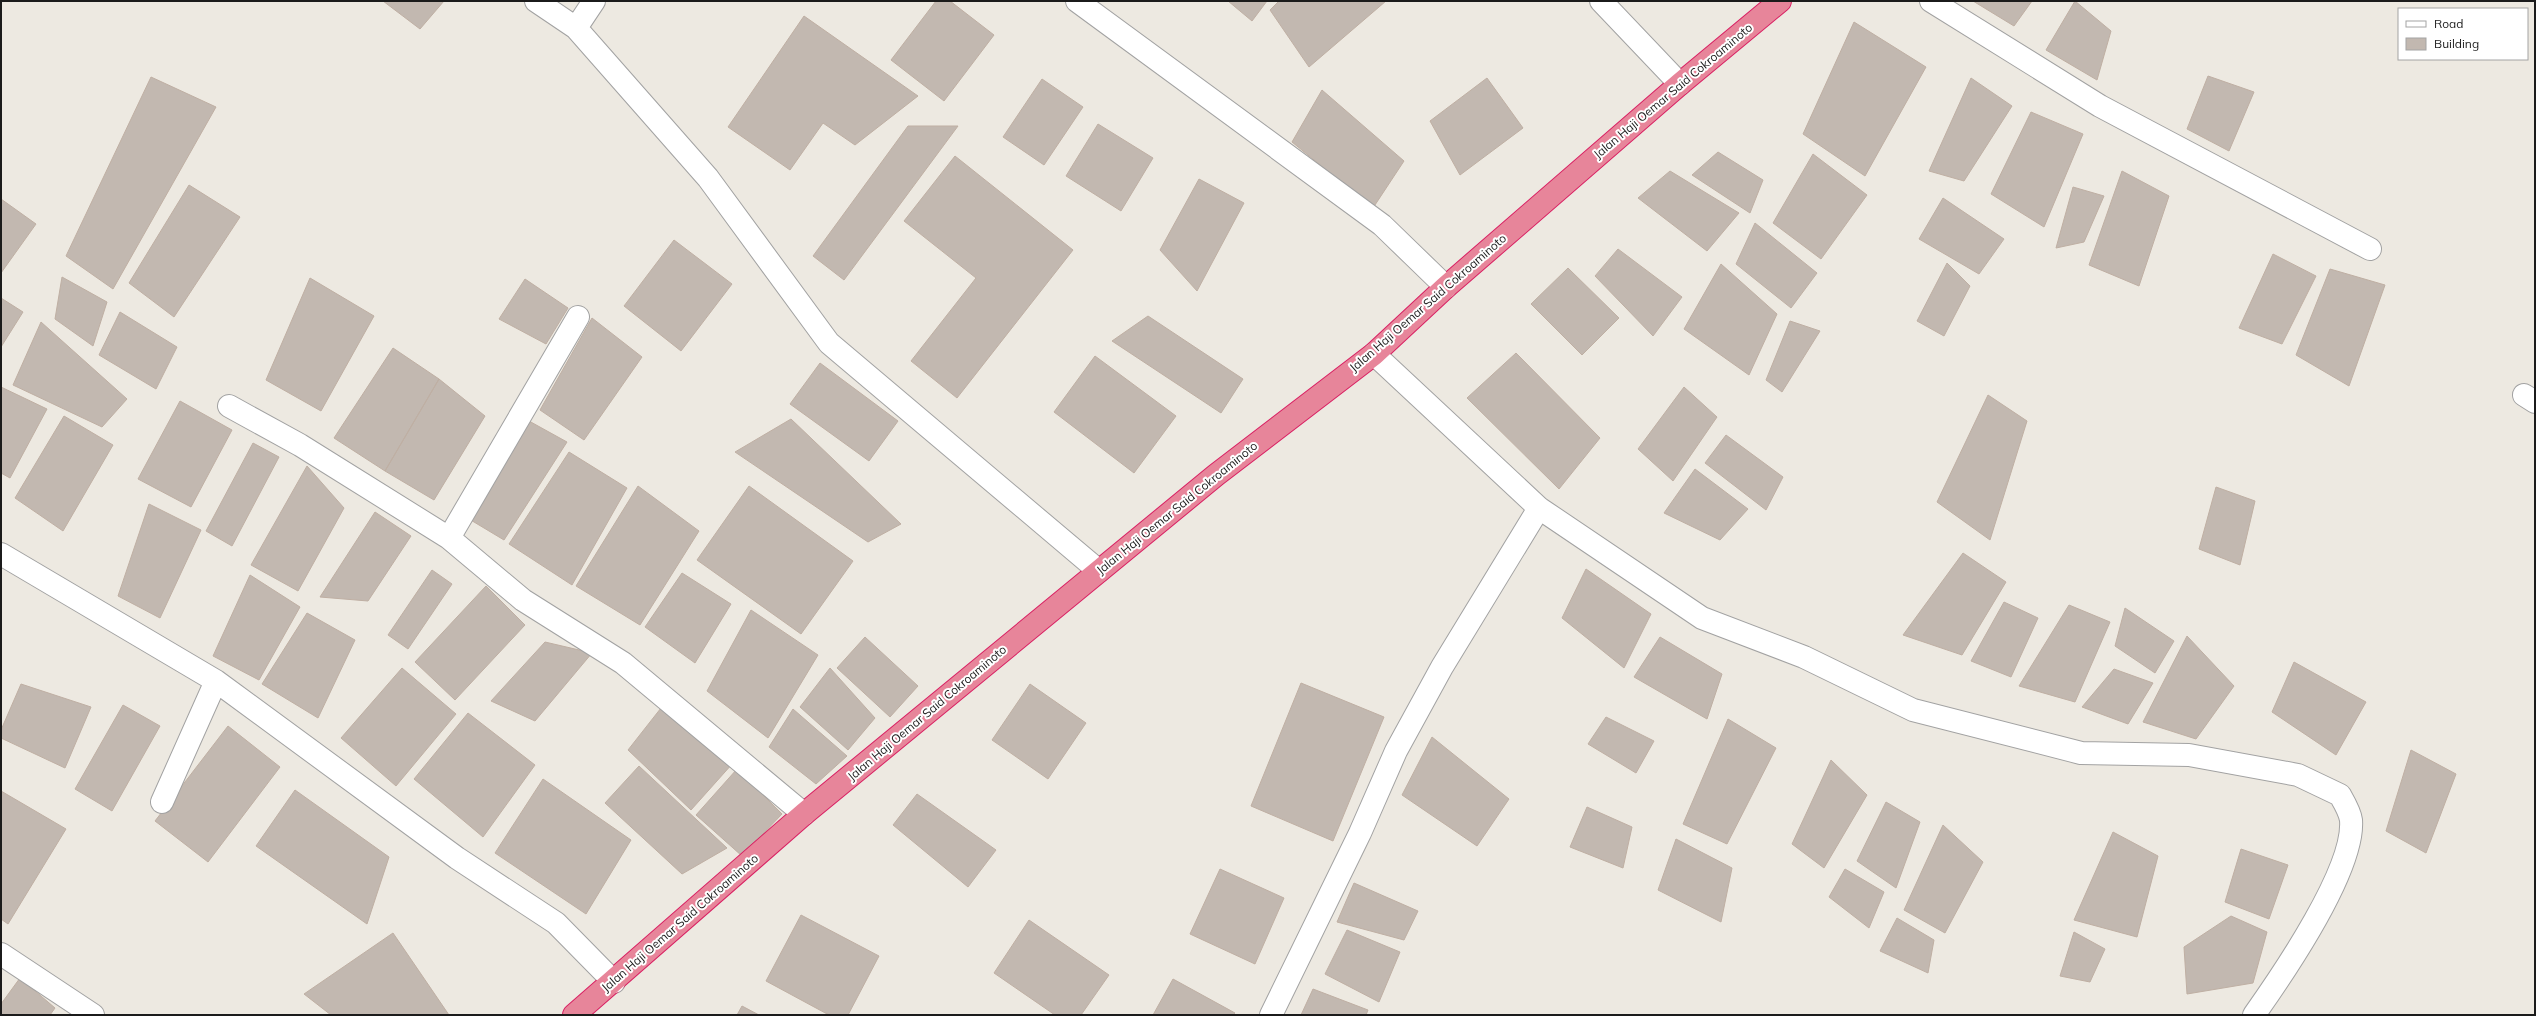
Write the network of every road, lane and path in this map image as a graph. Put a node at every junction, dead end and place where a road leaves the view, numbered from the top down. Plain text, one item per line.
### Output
1 (536, 1) edge
2 (594, 1) edge
3 (1077, 1) edge
4 (1601, 1) edge
5 (1780, 1) edge
6 (1931, 1) edge
7 (576, 28) junction
8 (1680, 84) junction
9 (2370, 249) dead end
10 (1446, 287) junction
11 (578, 317) dead end
12 (1374, 354) junction
13 (229, 406) dead end
14 (1539, 508) junction
15 (449, 538) junction
16 (1, 554) edge
17 (1099, 571) junction
18 (216, 681) junction
19 (162, 802) dead end
20 (804, 814) junction
21 (1, 954) edge
22 (614, 982) junction
23 (93, 1015) edge
24 (574, 1015) edge
25 (1271, 1015) edge
26 (2254, 1015) edge

1 - 7 street
2 - 7 street
3 - 10 street
4 - 8 street
5 - 8 highway, Jalan Haji Oemar Said Cokroaminoto
6 - 9 street
7 - 17 street
8 - 10 highway, Jalan Haji Oemar Said Cokroaminoto
10 - 12 highway, Jalan Haji Oemar Said Cokroaminoto
11 - 15 street
12 - 14 street
12 - 17 highway, Jalan Haji Oemar Said Cokroaminoto
13 - 15 street
14 - 25 street
14 - 26 street
15 - 20 street
16 - 18 street
17 - 20 highway, Jalan Haji Oemar Said Cokroaminoto
18 - 19 street
18 - 22 street
20 - 22 highway, Jalan Haji Oemar Said Cokroaminoto
21 - 23 street
22 - 24 highway, Jalan Haji Oemar Said Cokroaminoto

